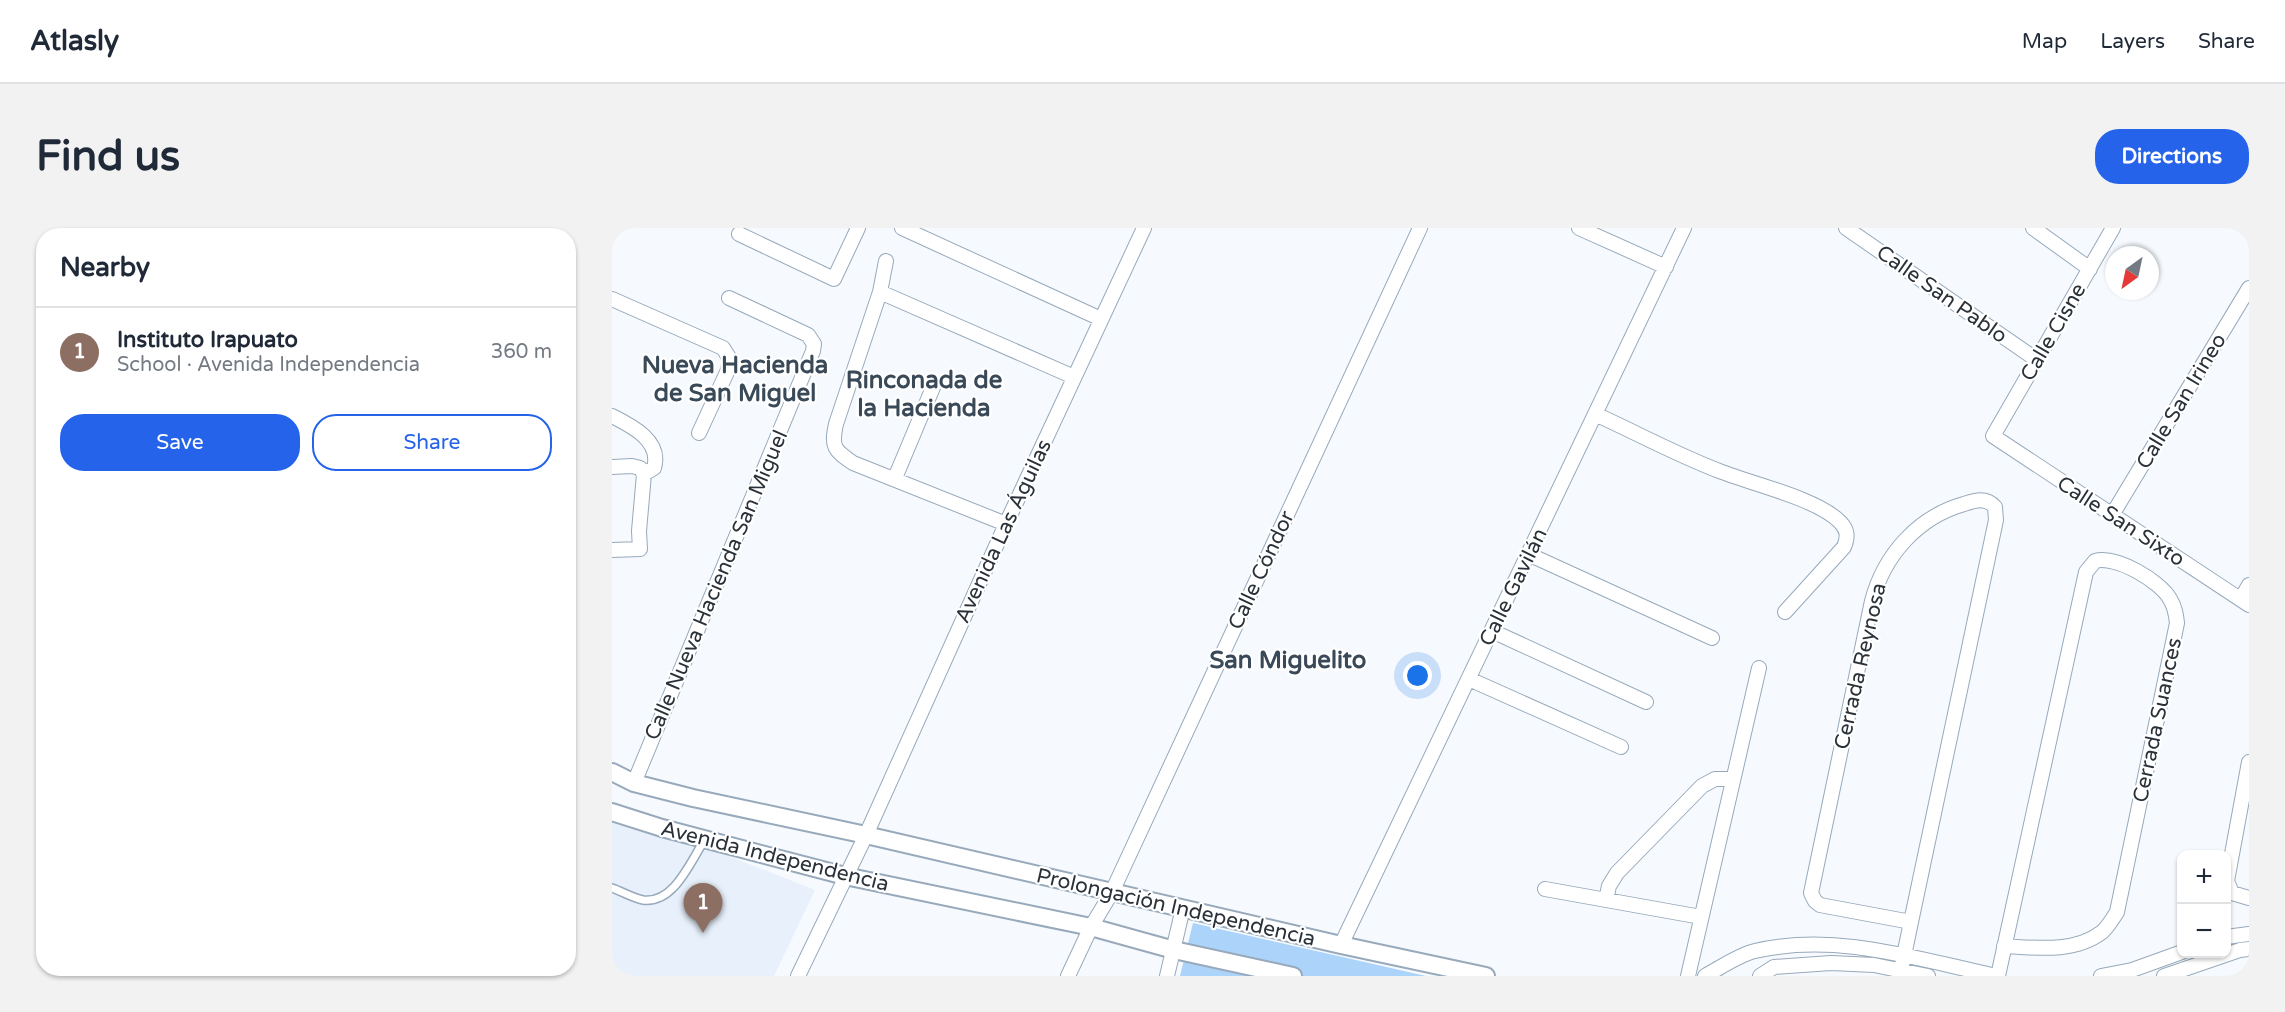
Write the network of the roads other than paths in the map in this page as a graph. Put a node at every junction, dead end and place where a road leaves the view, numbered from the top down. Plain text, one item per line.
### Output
1 (858, 228) edge
2 (902, 228) edge
3 (1144, 228) edge
4 (1420, 228) edge
5 (1579, 228) edge
6 (1684, 228) edge
7 (1846, 228) edge
8 (2033, 228) edge
9 (2113, 228) edge
10 (739, 234) dead end
11 (886, 261) dead end
12 (1666, 267) junction
13 (2090, 269) junction
14 (2249, 288) edge
15 (880, 292) junction
16 (729, 298) dead end
17 (612, 299) edge
18 (1101, 320) junction
19 (2037, 360) junction
20 (1074, 377) junction
21 (934, 384) dead end
22 (1595, 414) junction
23 (612, 416) edge
24 (699, 433) dead end
25 (1993, 436) joint
26 (612, 467) edge
27 (644, 474) junction
28 (895, 478) junction
29 (2112, 515) junction
30 (1006, 524) junction
31 (612, 550) edge
32 (1528, 555) junction
33 (2249, 585) edge
34 (2245, 602) edge
35 (1785, 612) dead end
36 (1492, 630) junction
37 (1712, 638) dead end
38 (1759, 668) dead end
39 (1469, 679) junction
40 (1646, 702) dead end
41 (1621, 747) dead end
42 (2249, 762) edge
43 (612, 773) edge
44 (1733, 779) junction
45 (634, 783) junction
46 (612, 812) edge
47 (866, 835) junction
48 (705, 839) junction
49 (845, 876) junction
50 (612, 888) edge
51 (1545, 889) dead end
52 (1112, 892) junction
53 (939, 895) joint
54 (2249, 898) edge
55 (1605, 900) junction
56 (1183, 908) junction
57 (1701, 917) junction
58 (1911, 922) junction
59 (1091, 927) junction
60 (2249, 934) edge
61 (2231, 936) edge
62 (1341, 945) junction
63 (2004, 946) junction
64 (1174, 950) junction
65 (2249, 950) edge
66 (2177, 953) edge
67 (1902, 963) junction
68 (798, 976) edge
69 (1068, 976) edge
70 (1167, 976) edge
71 (1293, 976) edge
72 (1486, 976) edge
73 (1688, 976) edge
74 (1705, 976) edge
75 (1760, 976) edge
76 (1929, 976) edge
77 (1997, 976) edge
78 (2101, 976) edge
79 (2164, 976) edge

1 - 10 street
2 - 18 street
3 - 18 street, Avenida Las Águilas
4 - 52 street, Calle Cóndor
5 - 12 street
6 - 12 street, Calle Gavilán
7 - 19 street, Calle San Pablo
8 - 13 street
9 - 13 street, Calle Cisne
11 - 15 street
12 - 22 street, Calle Gavilán
13 - 19 street, Calle Cisne
14 - 29 street, Calle San Irineo
15 - 20 street
15 - 28 street
16 - 45 street, Calle Nueva Hacienda San Miguel
17 - 24 street
18 - 20 street, Avenida Las Águilas
19 - 25 street, Calle Cisne
20 - 30 street, Avenida Las Águilas
21 - 28 street
22 - 32 street, Calle Gavilán
22 - 35 street
23 - 27 street
25 - 29 street, Calle San Sixto
26 - 27 street
27 - 31 street
28 - 30 street
29 - 34 street, Calle San Sixto
30 - 47 street, Avenida Las Águilas
32 - 36 street, Calle Gavilán
32 - 37 street
33 - 34 street
36 - 39 street, Calle Gavilán
36 - 40 street
38 - 44 street
39 - 41 street
39 - 62 street, Calle Gavilán
42 - 54 street
43 - 45 street, Avenida Independencia
44 - 55 street
44 - 57 street
45 - 47 street, Avenida Independencia
46 - 48 street, Avenida Independencia
47 - 49 street, Avenida Las Águilas
47 - 52 street, Prolongación Independencia
48 - 49 street, Avenida Independencia
48 - 50 lane
49 - 53 street, Avenida Independencia
49 - 68 street, Avenida Las Águilas
51 - 55 street
52 - 56 street, Prolongación Independencia
52 - 59 street, Calle Cóndor
53 - 59 street, Prolongación Independencia
55 - 57 street
56 - 62 street, Prolongación Independencia
56 - 64 street
57 - 73 street
58 - 58 street, Cerrada Reynosa
58 - 67 street, Cerrada Reynosa
59 - 64 street, Prolongación Independencia
59 - 69 street, Calle Cóndor
60 - 61 street
62 - 72 street, Prolongación Independencia
63 - 63 street, Cerrada Suances
63 - 77 street, Cerrada Suances
64 - 70 street
64 - 71 street, Prolongación Independencia
65 - 79 street
66 - 78 street
67 - 74 street
67 - 75 street
67 - 76 street
67 - 77 street

